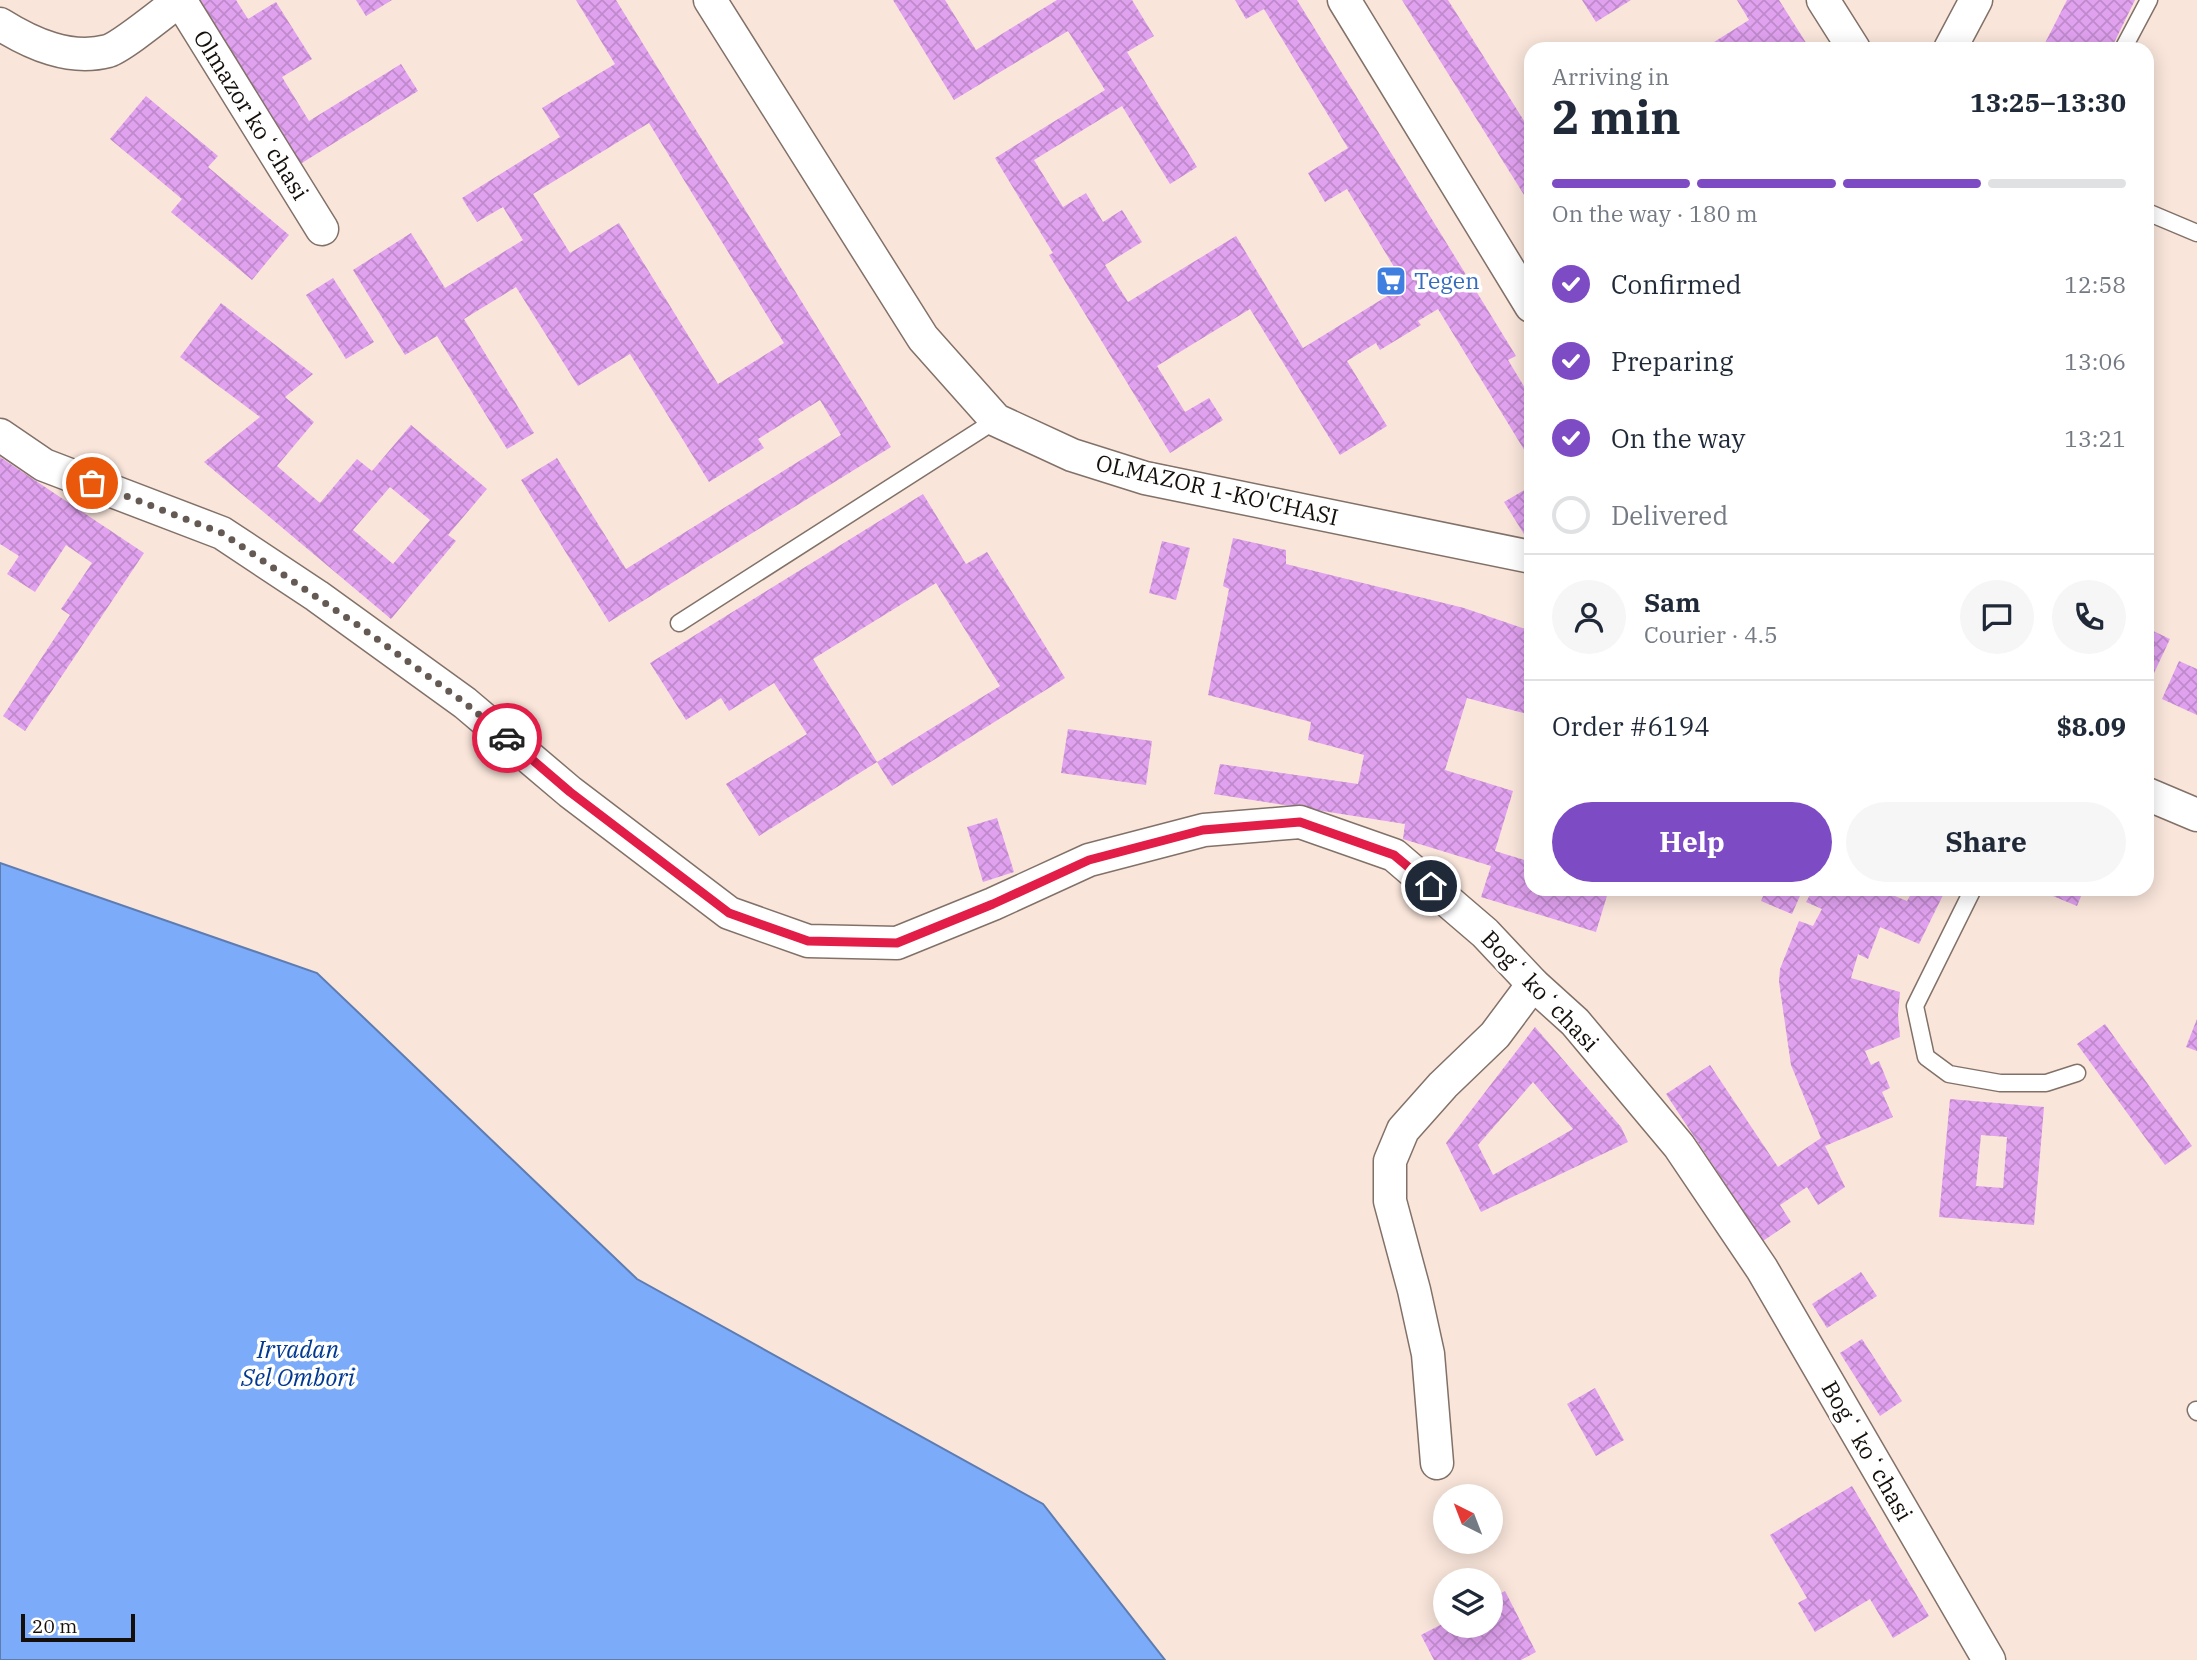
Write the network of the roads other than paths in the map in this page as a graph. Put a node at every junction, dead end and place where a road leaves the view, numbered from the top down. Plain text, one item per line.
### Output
1 (180, 0) edge
2 (710, 0) edge
3 (1344, 0) edge
4 (1823, 0) edge
5 (1976, 0) edge
6 (2149, 0) edge
7 (0, 24) edge
8 (1850, 42) edge
9 (1954, 42) edge
10 (2127, 42) edge
11 (2154, 215) edge
12 (322, 229) dead end
13 (2197, 233) edge
14 (1524, 295) edge
15 (996, 420) junction
16 (0, 435) edge
17 (1524, 556) edge
18 (679, 623) dead end
19 (2154, 797) edge
20 (2197, 816) edge
21 (1970, 896) edge
22 (1533, 984) junction
23 (2077, 1073) dead end
24 (1437, 1463) dead end
25 (1989, 1660) edge

1 - 7 street, Olmazor koʻchasi
1 - 12 street, Olmazor koʻchasi
2 - 15 street, OLMAZOR 1-KO'CHASI
3 - 14 street
4 - 8 street
5 - 9 street
6 - 10 lane
11 - 13 lane
15 - 17 street, OLMAZOR 1-KO'CHASI
15 - 18 lane
16 - 22 street, Bogʻ koʻchasi
19 - 20 street
21 - 23 lane
22 - 24 street
22 - 25 street, Bogʻ koʻchasi

